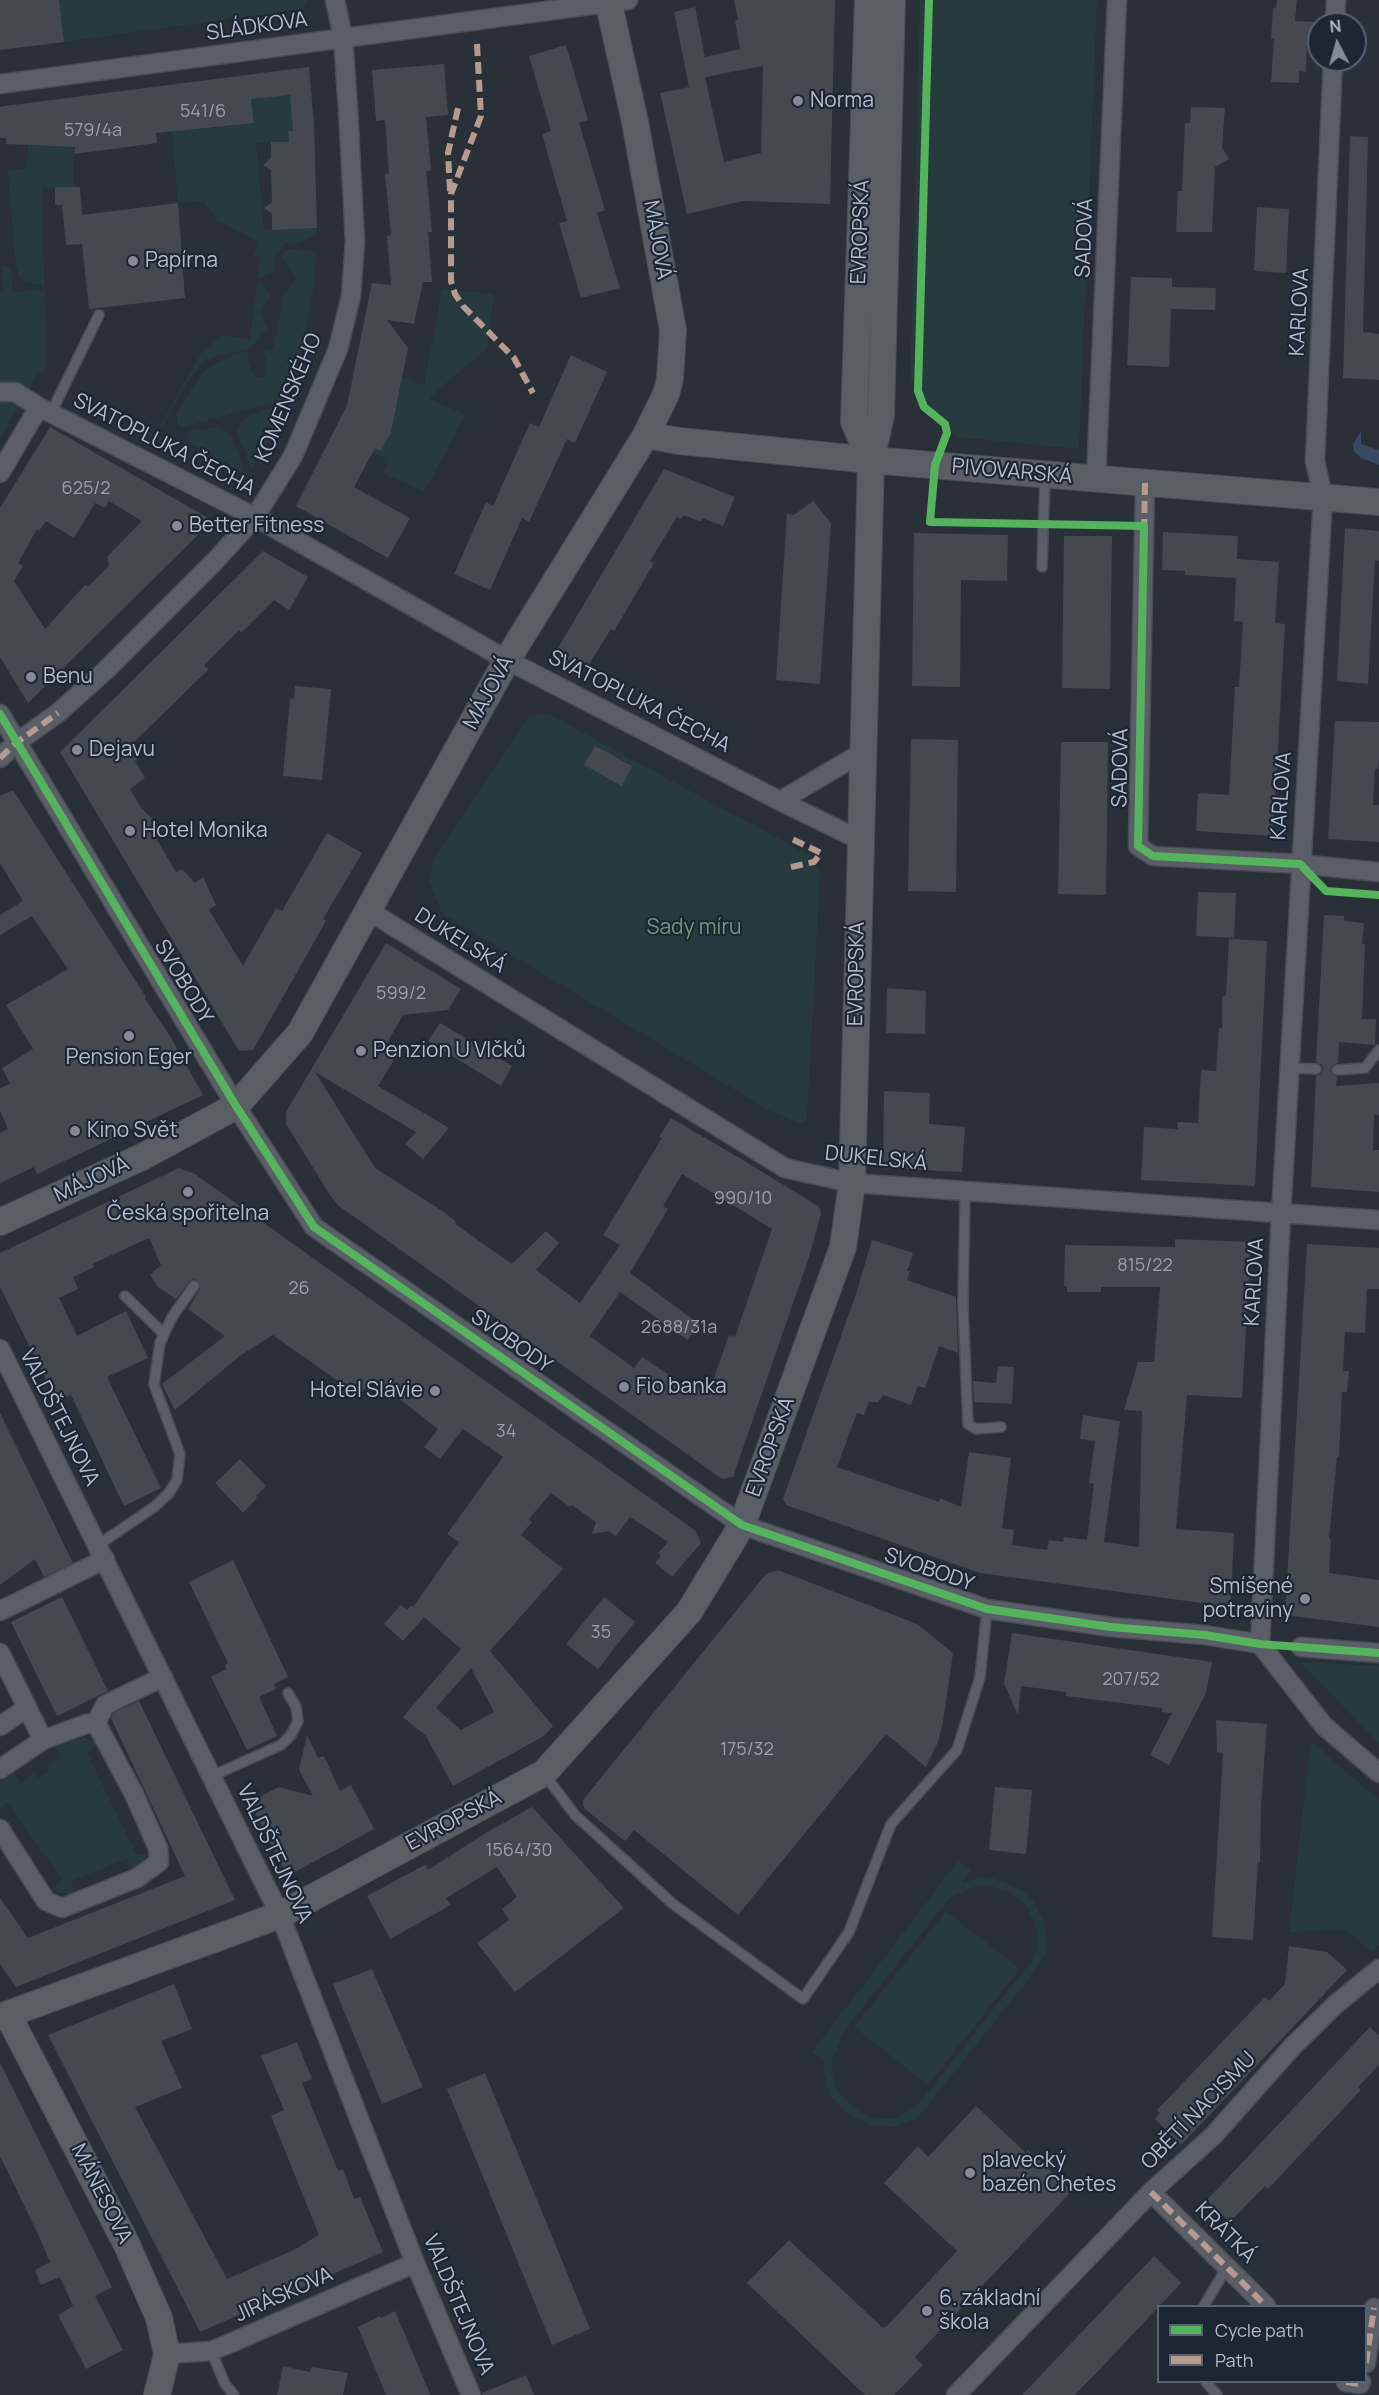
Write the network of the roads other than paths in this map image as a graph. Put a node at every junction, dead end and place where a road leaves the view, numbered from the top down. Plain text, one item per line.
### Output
1 (335, 0) edge
2 (868, 0) edge
3 (892, 0) edge
4 (1117, 0) edge
5 (615, 1) edge
6 (343, 37) junction
7 (1333, 72) edge
8 (0, 84) edge
9 (99, 315) dead end
10 (0, 392) edge
11 (45, 410) junction
12 (646, 435) junction
13 (871, 460) junction
14 (0, 473) edge
15 (1046, 474) junction
16 (1096, 478) junction
17 (1145, 483) junction
18 (1323, 497) junction
19 (1379, 502) edge
20 (255, 517) junction
21 (1042, 567) dead end
22 (507, 660) junction
23 (0, 714) edge
24 (16, 743) junction
25 (863, 752) junction
26 (0, 758) edge
27 (780, 801) junction
28 (860, 840) junction
29 (1300, 864) junction
30 (1379, 872) edge
31 (369, 911) junction
32 (1379, 1050) edge
33 (1290, 1068) junction
34 (1316, 1069) dead end
35 (1337, 1070) dead end
36 (236, 1106) junction
37 (852, 1183) junction
38 (964, 1190) junction
39 (1281, 1214) junction
40 (1379, 1220) edge
41 (0, 1222) edge
42 (194, 1286) dead end
43 (125, 1296) dead end
44 (164, 1334) junction
45 (0, 1349) edge
46 (1001, 1427) dead end
47 (742, 1525) junction
48 (101, 1552) junction
49 (987, 1609) junction
50 (0, 1611) edge
51 (1260, 1644) junction
52 (1301, 1647) dead end
53 (0, 1653) edge
54 (1379, 1653) edge
55 (163, 1677) junction
56 (288, 1694) dead end
57 (27, 1708) junction
58 (96, 1723) junction
59 (0, 1726) edge
60 (43, 1740) junction
61 (0, 1769) edge
62 (544, 1773) junction
63 (1379, 1773) edge
64 (212, 1776) junction
65 (0, 1829) edge
66 (280, 1915) junction
67 (1379, 1969) edge
68 (3, 2012) edge
69 (1151, 2192) junction
70 (415, 2263) junction
71 (1227, 2267) junction
72 (1205, 2305) edge
73 (1264, 2305) edge
74 (1374, 2308) dead end
75 (1367, 2350) edge
76 (211, 2351) junction
77 (167, 2354) junction
78 (1207, 2383) edge
79 (157, 2395) edge
80 (234, 2395) edge
81 (471, 2395) edge
82 (956, 2395) edge
83 (1217, 2395) edge

1 - 6 street, KOMENSKÉHO
2 - 13 main road, EVROPSKÁ
3 - 13 main road, EVROPSKÁ
4 - 16 street, SADOVÁ
5 - 6 street, SLÁDKOVA
5 - 12 main road, MÁJOVÁ
6 - 8 street, SLÁDKOVA
6 - 20 street, KOMENSKÉHO
7 - 18 street, KARLOVA
9 - 11 lane
10 - 11 street, SVATOPLUKA ČECHA
11 - 14 street
11 - 20 street, SVATOPLUKA ČECHA
12 - 13 main road, PIVOVARSKÁ
12 - 22 main road, MÁJOVÁ
13 - 15 main road, PIVOVARSKÁ
13 - 25 main road, EVROPSKÁ
15 - 16 main road, PIVOVARSKÁ
15 - 21 lane
16 - 17 main road, PIVOVARSKÁ
17 - 18 main road, PIVOVARSKÁ
17 - 29 street, SADOVÁ
18 - 19 main road, PIVOVARSKÁ
18 - 29 street, KARLOVA
20 - 22 street, SVATOPLUKA ČECHA
20 - 24 street, KOMENSKÉHO
22 - 27 street, SVATOPLUKA ČECHA
22 - 31 main road, MÁJOVÁ
23 - 24 street, SVOBODY
24 - 26 street, KOMENSKÉHO
24 - 36 street, SVOBODY
25 - 27 street
25 - 28 main road, EVROPSKÁ
27 - 28 street, SVATOPLUKA ČECHA
28 - 37 main road, EVROPSKÁ
29 - 30 street
29 - 33 street, KARLOVA
31 - 36 main road, MÁJOVÁ
31 - 37 street, DUKELSKÁ
32 - 35 lane
33 - 34 lane
33 - 39 street, KARLOVA
36 - 41 main road, MÁJOVÁ
36 - 47 street, SVOBODY
37 - 38 street, DUKELSKÁ
37 - 47 main road, EVROPSKÁ
38 - 39 street, DUKELSKÁ
38 - 46 lane
39 - 40 street, DUKELSKÁ
39 - 51 street, KARLOVA
42 - 44 lane
43 - 44 lane
44 - 48 lane
45 - 48 street, VALDŠTEJNOVA
47 - 49 street, SVOBODY
47 - 62 main road, EVROPSKÁ
48 - 50 street
48 - 55 street, VALDŠTEJNOVA
49 - 51 street, SVOBODY
49 - 62 lane
51 - 63 street
52 - 54 street
53 - 57 street
55 - 58 street
55 - 64 street, VALDŠTEJNOVA
56 - 64 lane
57 - 59 street
57 - 60 street
58 - 60 street
58 - 65 street
60 - 61 street
62 - 66 main road, EVROPSKÁ
64 - 66 street, VALDŠTEJNOVA
66 - 68 main road, EVROPSKÁ
66 - 70 street, VALDŠTEJNOVA
67 - 69 street, OBĚTÍ NACISMU
68 - 77 main road, MÁNESOVA
69 - 71 street, KRÁTKÁ
69 - 82 street, OBĚTÍ NACISMU
70 - 76 street, JIRÁSKOVA
70 - 81 street, VALDŠTEJNOVA
71 - 72 lane
71 - 73 street, KRÁTKÁ
74 - 75 street
76 - 77 street, JIRÁSKOVA
76 - 80 lane
77 - 79 main road, MÁNESOVA
78 - 83 lane

